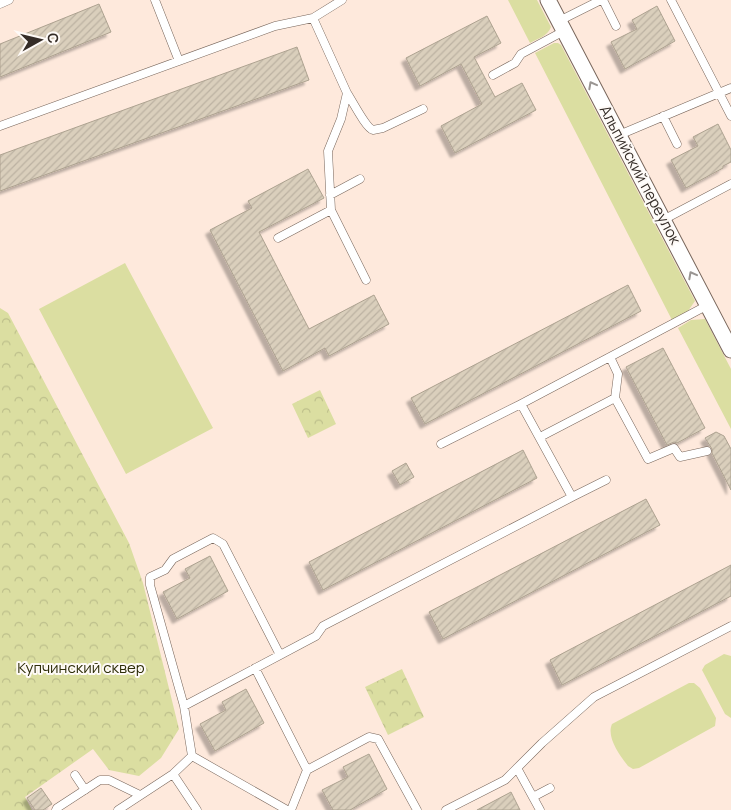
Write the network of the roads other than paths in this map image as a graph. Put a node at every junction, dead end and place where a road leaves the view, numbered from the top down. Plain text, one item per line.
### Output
1 (9, 0) edge
2 (156, 0) edge
3 (342, 0) edge
4 (548, 0) edge
5 (602, 0) edge
6 (671, 0) edge
7 (0, 4) edge
8 (313, 18) junction
9 (561, 26) junction
10 (616, 26) dead end
11 (179, 61) junction
12 (493, 75) dead end
13 (731, 88) edge
14 (719, 92) junction
15 (347, 93) junction
16 (423, 109) dead end
17 (663, 116) junction
18 (731, 116) edge
19 (0, 126) edge
20 (619, 135) junction
21 (677, 144) dead end
22 (360, 179) dead end
23 (731, 184) edge
24 (330, 194) junction
25 (331, 210) junction
26 (663, 220) junction
27 (278, 238) dead end
28 (366, 280) dead end
29 (708, 305) junction
30 (731, 350) edge
31 (610, 357) junction
32 (615, 398) junction
33 (521, 404) junction
34 (540, 437) junction
35 (441, 444) dead end
36 (707, 451) dead end
37 (606, 480) dead end
38 (572, 497) junction
39 (731, 626) edge
40 (280, 654) junction
41 (255, 668) junction
42 (184, 706) junction
43 (192, 756) junction
44 (517, 768) junction
45 (307, 770) junction
46 (173, 774) junction
47 (75, 775) dead end
48 (550, 788) dead end
49 (85, 790) junction
50 (140, 795) junction
51 (533, 797) junction
52 (56, 810) edge
53 (118, 810) edge
54 (198, 810) edge
55 (287, 810) edge
56 (291, 810) edge
57 (417, 810) edge
58 (446, 810) edge
59 (540, 810) edge

1 - 7 lane
2 - 11 lane
3 - 8 lane
4 - 9 street, Альпийский переулок
5 - 9 lane
5 - 10 lane
6 - 14 lane
8 - 11 lane
8 - 15 lane
9 - 12 lane
20 -> 9 street, Альпийский переулок
11 - 19 lane
13 - 14 lane
14 - 17 lane
14 - 18 lane
15 - 16 lane
15 - 24 lane
17 - 20 lane
17 - 21 lane
20 - 26 street, Альпийский переулок
22 - 24 lane
23 - 26 lane
24 - 25 lane
25 - 27 lane
25 - 28 lane
29 -> 26 street, Альпийский переулок
29 - 30 street, Альпийский переулок
29 - 31 lane
31 - 32 lane
31 - 33 lane
32 - 34 lane
32 - 36 lane
33 - 34 lane
33 - 35 lane
34 - 38 lane
37 - 38 lane
38 - 40 lane
39 - 44 lane
40 - 41 lane
40 - 42 lane
41 - 42 lane
41 - 45 lane
42 - 43 lane
43 - 46 lane
43 - 55 lane
44 - 51 lane
44 - 58 lane
45 - 56 lane
45 - 57 lane
46 - 50 lane
46 - 54 lane
47 - 49 lane
48 - 51 lane
49 - 50 lane
49 - 52 lane
50 - 53 lane
51 - 59 lane

